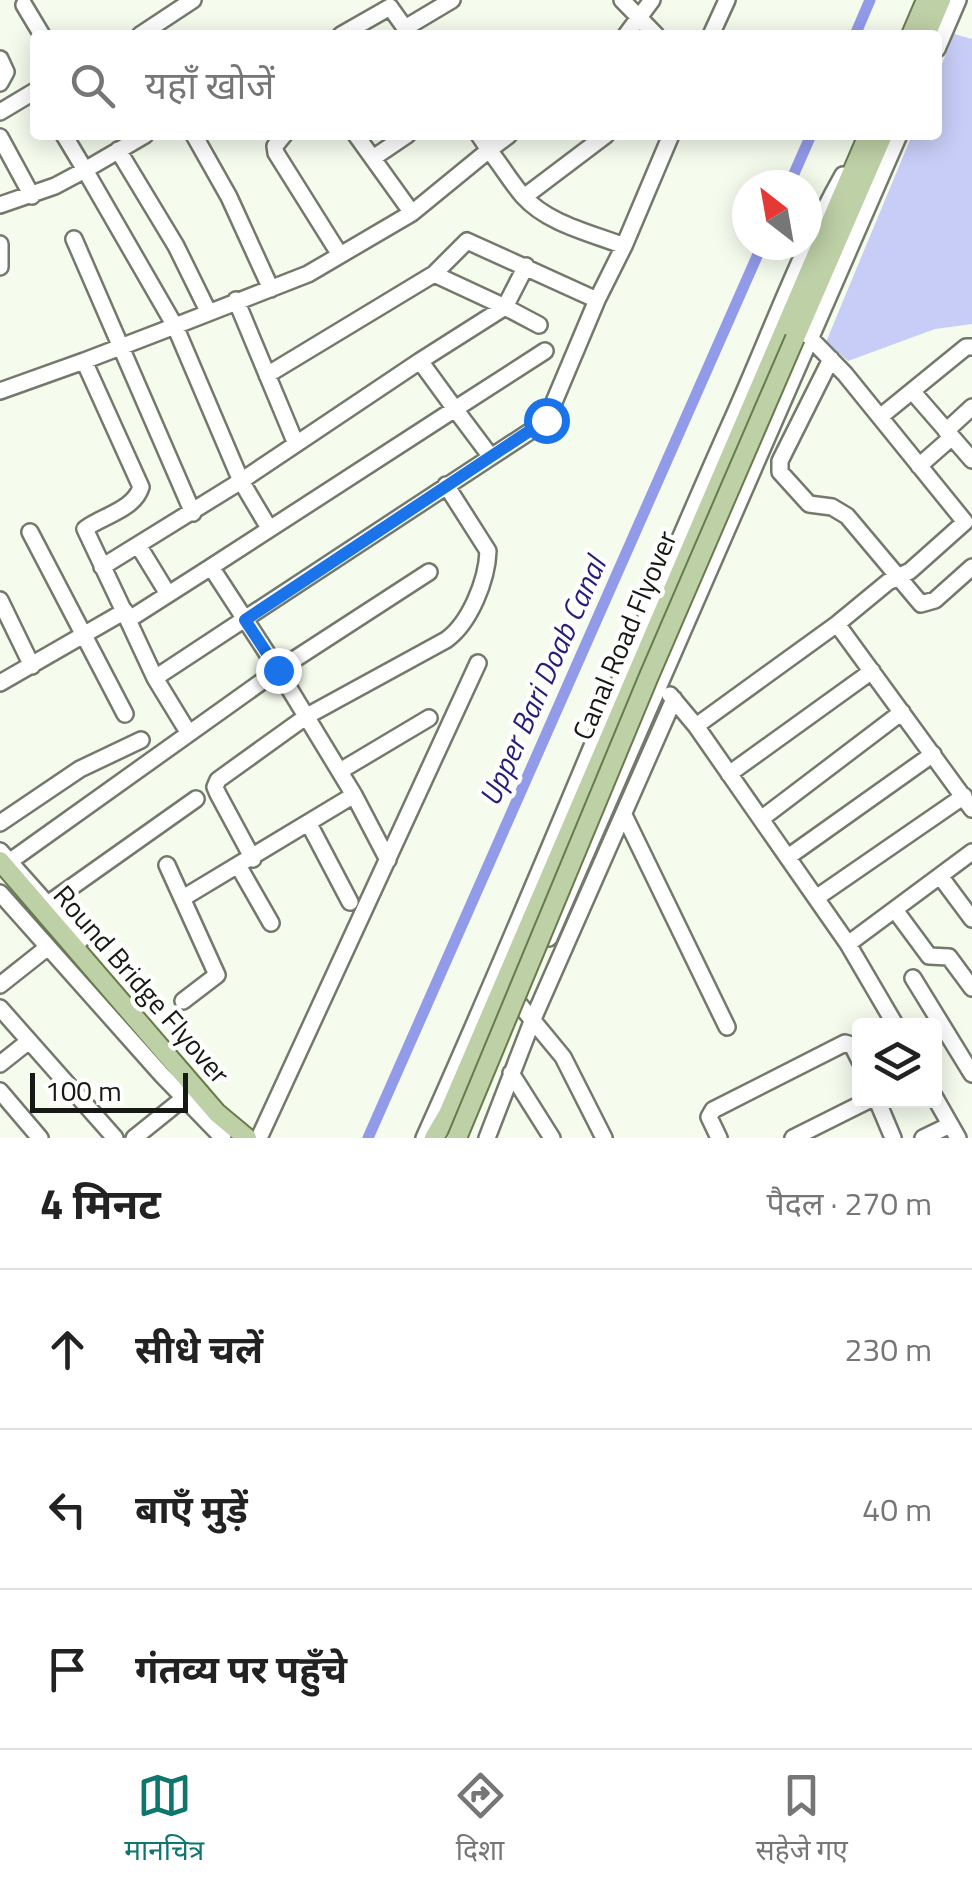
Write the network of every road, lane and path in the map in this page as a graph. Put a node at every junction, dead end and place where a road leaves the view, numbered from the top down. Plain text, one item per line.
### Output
1 (193, 0) edge
2 (452, 0) edge
3 (622, 0) edge
4 (652, 0) edge
5 (727, 0) edge
6 (926, 0) edge
7 (942, 0) edge
8 (958, 0) edge
9 (28, 2) edge
10 (388, 3) edge
11 (641, 19) junction
12 (40, 30) edge
13 (148, 30) edge
14 (348, 30) edge
15 (407, 30) edge
16 (409, 30) edge
17 (631, 30) edge
18 (651, 30) edge
19 (713, 30) edge
20 (913, 30) edge
21 (928, 30) edge
22 (942, 37) edge
23 (0, 58) edge
24 (0, 83) edge
25 (30, 95) edge
26 (0, 112) edge
27 (0, 137) edge
28 (67, 140) edge
29 (135, 140) edge
30 (197, 140) edge
31 (280, 140) edge
32 (359, 140) edge
33 (399, 140) edge
34 (483, 140) edge
35 (503, 140) edge
36 (599, 140) edge
37 (669, 140) edge
38 (897, 140) edge
39 (867, 149) edge
40 (118, 150) junction
41 (490, 150) junction
42 (372, 158) junction
43 (84, 170) junction
44 (32, 196) junction
45 (524, 197) junction
46 (871, 200) junction
47 (0, 204) edge
48 (412, 213) junction
49 (74, 239) dead end
50 (0, 244) edge
51 (624, 246) junction
52 (340, 255) junction
53 (526, 266) junction
54 (0, 267) edge
55 (434, 274) junction
56 (272, 289) junction
57 (236, 300) junction
58 (596, 300) junction
59 (505, 307) junction
60 (208, 311) junction
61 (539, 325) dead end
62 (176, 326) junction
63 (796, 336) junction
64 (120, 346) junction
65 (972, 347) edge
66 (545, 351) dead end
67 (831, 358) junction
68 (84, 361) junction
69 (420, 361) junction
70 (267, 375) junction
71 (0, 391) edge
72 (912, 391) junction
73 (972, 407) edge
74 (456, 409) junction
75 (880, 417) junction
76 (949, 434) junction
77 (296, 444) junction
78 (490, 457) junction
79 (972, 460) edge
80 (919, 466) junction
81 (242, 482) junction
82 (446, 485) junction
83 (193, 512) junction
84 (969, 525) edge
85 (269, 528) junction
86 (30, 532) dead end
87 (138, 545) junction
88 (211, 567) junction
89 (972, 567) edge
90 (102, 568) junction
91 (429, 572) dead end
92 (896, 578) junction
93 (168, 594) junction
94 (0, 600) edge
95 (126, 616) junction
96 (245, 620) junction
97 (837, 624) junction
98 (84, 636) junction
99 (478, 662) dead end
100 (32, 666) junction
101 (278, 670) junction
102 (872, 671) junction
103 (155, 678) junction
104 (0, 683) edge
105 (660, 685) junction
106 (674, 699) junction
107 (902, 712) junction
108 (125, 714) dead end
109 (307, 716) junction
110 (429, 718) dead end
111 (696, 726) junction
112 (188, 732) junction
113 (141, 740) dead end
114 (933, 754) junction
115 (340, 770) junction
116 (729, 774) junction
117 (354, 795) junction
118 (196, 800) dead end
119 (968, 802) edge
120 (624, 814) junction
121 (761, 819) junction
122 (0, 824) edge
123 (309, 824) junction
124 (972, 852) edge
125 (788, 858) junction
126 (388, 860) junction
127 (2, 862) edge
128 (246, 863) junction
129 (167, 865) dead end
130 (940, 876) junction
131 (0, 893) edge
132 (183, 898) junction
133 (816, 898) junction
134 (350, 902) dead end
135 (49, 903) junction
136 (894, 910) junction
137 (972, 918) edge
138 (271, 923) dead end
139 (848, 944) junction
140 (48, 947) junction
141 (912, 978) dead end
142 (0, 985) edge
143 (972, 988) edge
144 (182, 1001) dead end
145 (520, 1005) junction
146 (0, 1008) edge
147 (891, 1018) edge
148 (533, 1019) junction
149 (728, 1027) dead end
150 (29, 1041) junction
151 (852, 1048) edge
152 (0, 1064) edge
153 (511, 1073) junction
154 (972, 1074) edge
155 (0, 1091) edge
156 (185, 1097) junction
157 (853, 1108) edge
158 (880, 1108) edge
159 (941, 1108) edge
160 (954, 1131) edge
161 (40, 1138) edge
162 (115, 1138) edge
163 (134, 1138) edge
164 (227, 1138) edge
165 (247, 1138) edge
166 (259, 1138) edge
167 (424, 1138) edge
168 (434, 1138) edge
169 (457, 1138) edge
170 (487, 1138) edge
171 (552, 1138) edge
172 (604, 1138) edge
173 (719, 1138) edge
174 (794, 1138) edge
175 (893, 1138) edge
176 (924, 1138) edge

1 - 13 street
2 - 16 street
3 - 11 street
4 - 11 street
5 - 19 street
6 - 20 main road
7 - 21 main road
8 - 22 street
9 - 12 street
10 - 14 street
10 - 15 street
11 - 17 street
11 - 18 street
23 - 24 street
25 - 26 street
27 - 44 street
28 - 43 street
29 - 40 street
30 - 56 street
31 - 52 street
32 - 42 street
33 - 42 street
34 - 41 street
35 - 41 street
36 - 45 street
37 - 51 street
38 - 46 street
39 - 46 street
39 - 63 main road, Canal Road Flyover
39 - 167 street
40 - 43 street
40 - 60 street
41 - 45 street
41 - 48 street
42 - 48 street
43 - 44 street
43 - 62 street
44 - 47 street
45 - 51 street
46 - 63 street
48 - 52 street
49 - 64 street
50 - 54 street
51 - 58 street
52 - 56 street
53 - 55 street
53 - 58 street
53 - 59 street
55 - 59 street
55 - 70 street
56 - 57 street
57 - 60 street
57 - 70 street
58 - 78 street
59 - 61 street
59 - 69 street
60 - 62 street
62 - 64 street
62 - 81 street
63 - 67 street
63 - 105 street
63 - 168 main road, Canal Road Flyover
63 - 169 main road, Canal Road Flyover, bridge
64 - 68 street
64 - 83 street
65 - 72 street
66 - 74 street
67 - 75 street
67 - 92 street
68 - 71 street
68 - 90 street
69 - 74 street
69 - 77 street
70 - 77 street
72 - 75 street
72 - 76 street
73 - 76 street
74 - 78 street
74 - 85 street
75 - 80 street
76 - 79 street
76 - 80 street
77 - 81 street
78 - 82 street
80 - 84 street
81 - 83 street
81 - 85 street
82 - 96 street
82 - 109 street
83 - 87 street
84 - 92 street
85 - 88 street
86 - 98 street
87 - 90 street
87 - 93 street
88 - 93 street
88 - 96 street
89 - 92 street
90 - 95 street
91 - 101 street
92 - 97 street
93 - 95 street
94 - 100 street
95 - 98 street
95 - 103 street
96 - 101 street
96 - 103 street
97 - 102 street
97 - 111 street
98 - 100 street
98 - 108 street
99 - 126 street
100 - 104 street
101 - 109 street
101 - 112 street
102 - 107 street
102 - 116 street
103 - 112 street
105 - 106 street
105 - 145 street
106 - 111 street
106 - 120 street
107 - 114 street
107 - 121 street
109 - 115 street
109 - 128 street
110 - 115 street
111 - 116 street
112 - 127 street
113 - 122 street
114 - 119 street
114 - 125 street
115 - 117 street
116 - 121 street
117 - 123 street
117 - 126 street
118 - 135 street
119 - 133 street
120 - 148 street
120 - 149 street
121 - 125 street
123 - 128 street
123 - 134 street
124 - 130 street
125 - 133 street
126 - 166 street
127 - 135 street
127 - 164 main road, Round Bridge Flyover
127 - 165 main road, Round Bridge Flyover
128 - 132 street
128 - 138 street
129 - 132 street
130 - 136 street
130 - 137 street
131 - 140 street
132 - 144 street
133 - 139 street
135 - 166 street
136 - 139 street
136 - 143 street
139 - 147 street
140 - 142 street
140 - 156 street
141 - 154 street
145 - 148 street
145 - 169 street
146 - 150 street
148 - 153 street
148 - 172 street
150 - 152 street
150 - 162 street
151 - 173 street
153 - 170 street
153 - 171 street
155 - 161 street
156 - 163 street
156 - 164 street
157 - 174 street
158 - 175 street
159 - 160 street
160 - 176 street

